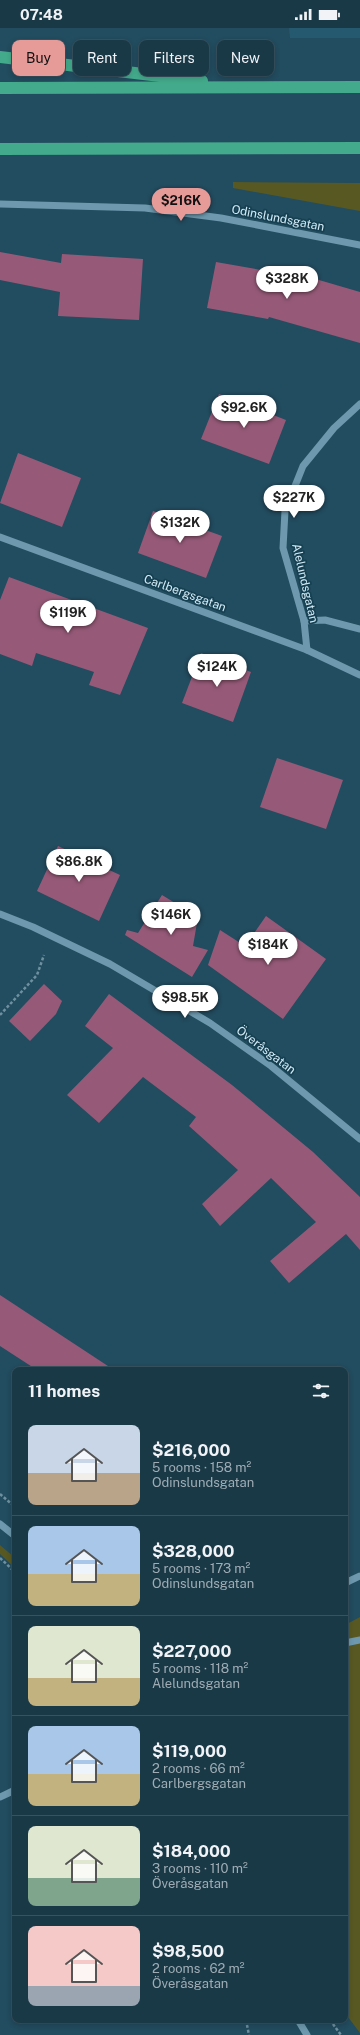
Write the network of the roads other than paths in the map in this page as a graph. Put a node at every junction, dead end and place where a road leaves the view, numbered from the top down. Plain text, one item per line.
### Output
1 (0, 57) edge
2 (259, 87) junction
3 (360, 87) edge
4 (0, 88) edge
5 (360, 148) edge
6 (0, 149) edge
7 (0, 204) edge
8 (360, 245) edge
9 (360, 404) edge
10 (0, 537) edge
11 (304, 621) junction
12 (360, 629) edge
13 (307, 650) junction
14 (360, 675) edge
15 (0, 914) edge
16 (360, 1139) edge
17 (0, 1524) edge
18 (12, 1534) edge
19 (360, 1576) edge
20 (348, 1582) edge
21 (360, 1640) edge
22 (348, 1642) edge
23 (12, 1791) edge
24 (0, 1797) edge
25 (300, 2023) edge
26 (307, 2035) edge

1 - 2 highway
2 - 3 highway
2 - 4 highway
5 - 6 highway
7 - 8 street, Odinslundsgatan
9 - 11 street, Alelundsgatan
10 - 13 street, Carlbergsgatan
11 - 12 street
11 - 13 street, Alelundsgatan
13 - 14 street, Carlbergsgatan
15 - 16 street, Överåsgatan
17 - 18 street
19 - 20 street
21 - 22 street
23 - 24 street
25 - 26 street

